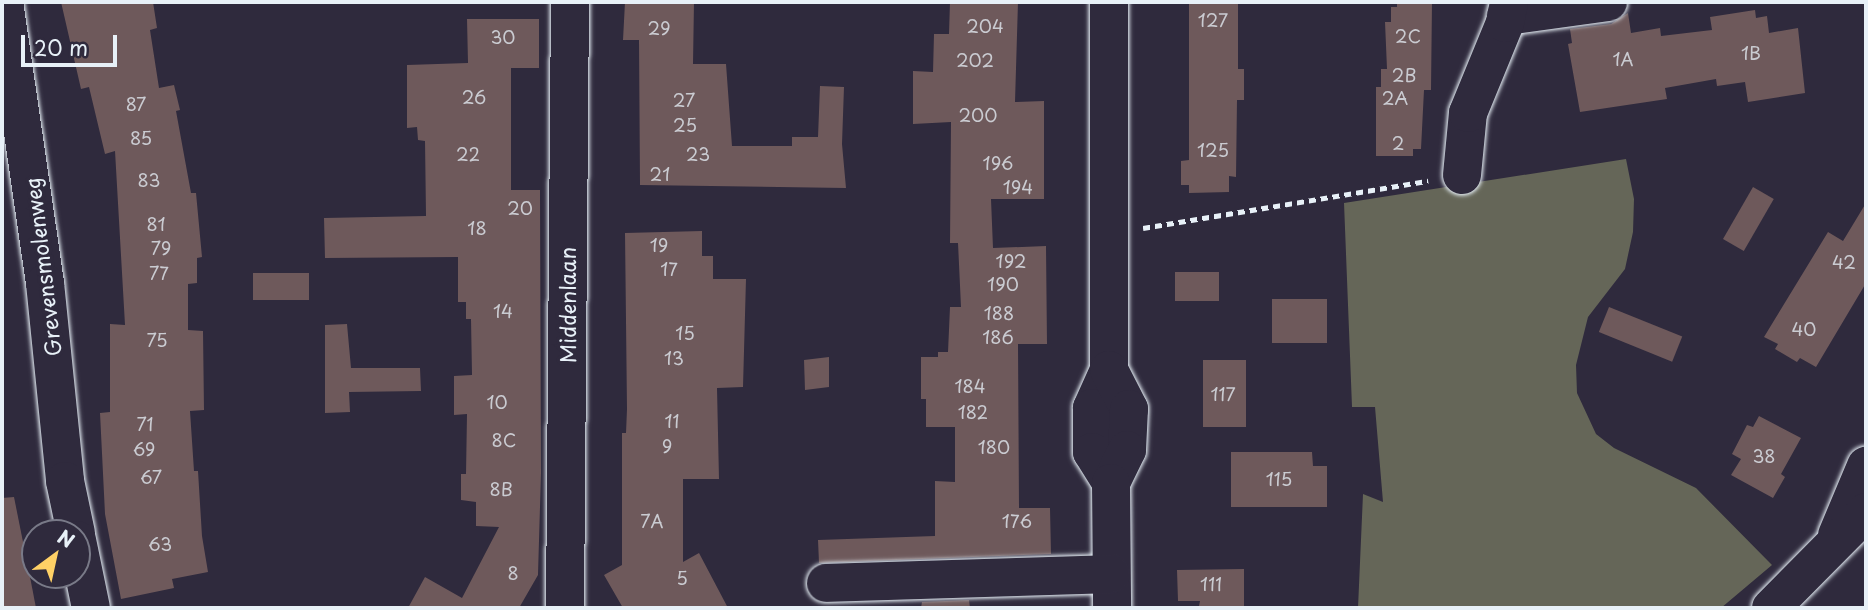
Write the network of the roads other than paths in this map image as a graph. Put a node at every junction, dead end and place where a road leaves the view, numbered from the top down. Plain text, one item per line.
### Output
1 (4, 2) edge
2 (570, 2) edge
3 (1109, 2) edge
4 (1608, 2) edge
5 (1508, 9) edge
6 (1462, 175) road end
7 (1866, 466) edge
8 (1866, 512) edge
9 (73, 519) edge
10 (1830, 552) junction
11 (826, 583) dead end
12 (87, 589) edge
13 (1111, 591) edge
14 (1791, 601) edge
15 (91, 608) edge
16 (565, 608) edge

1 - 9 street, Grevensmolenweg
2 - 16 street, Middenlaan
3 - 13 street
4 - 5 street
5 - 6 street
7 - 10 street
8 - 10 street
10 - 14 street
11 - 13 street
12 - 15 street

